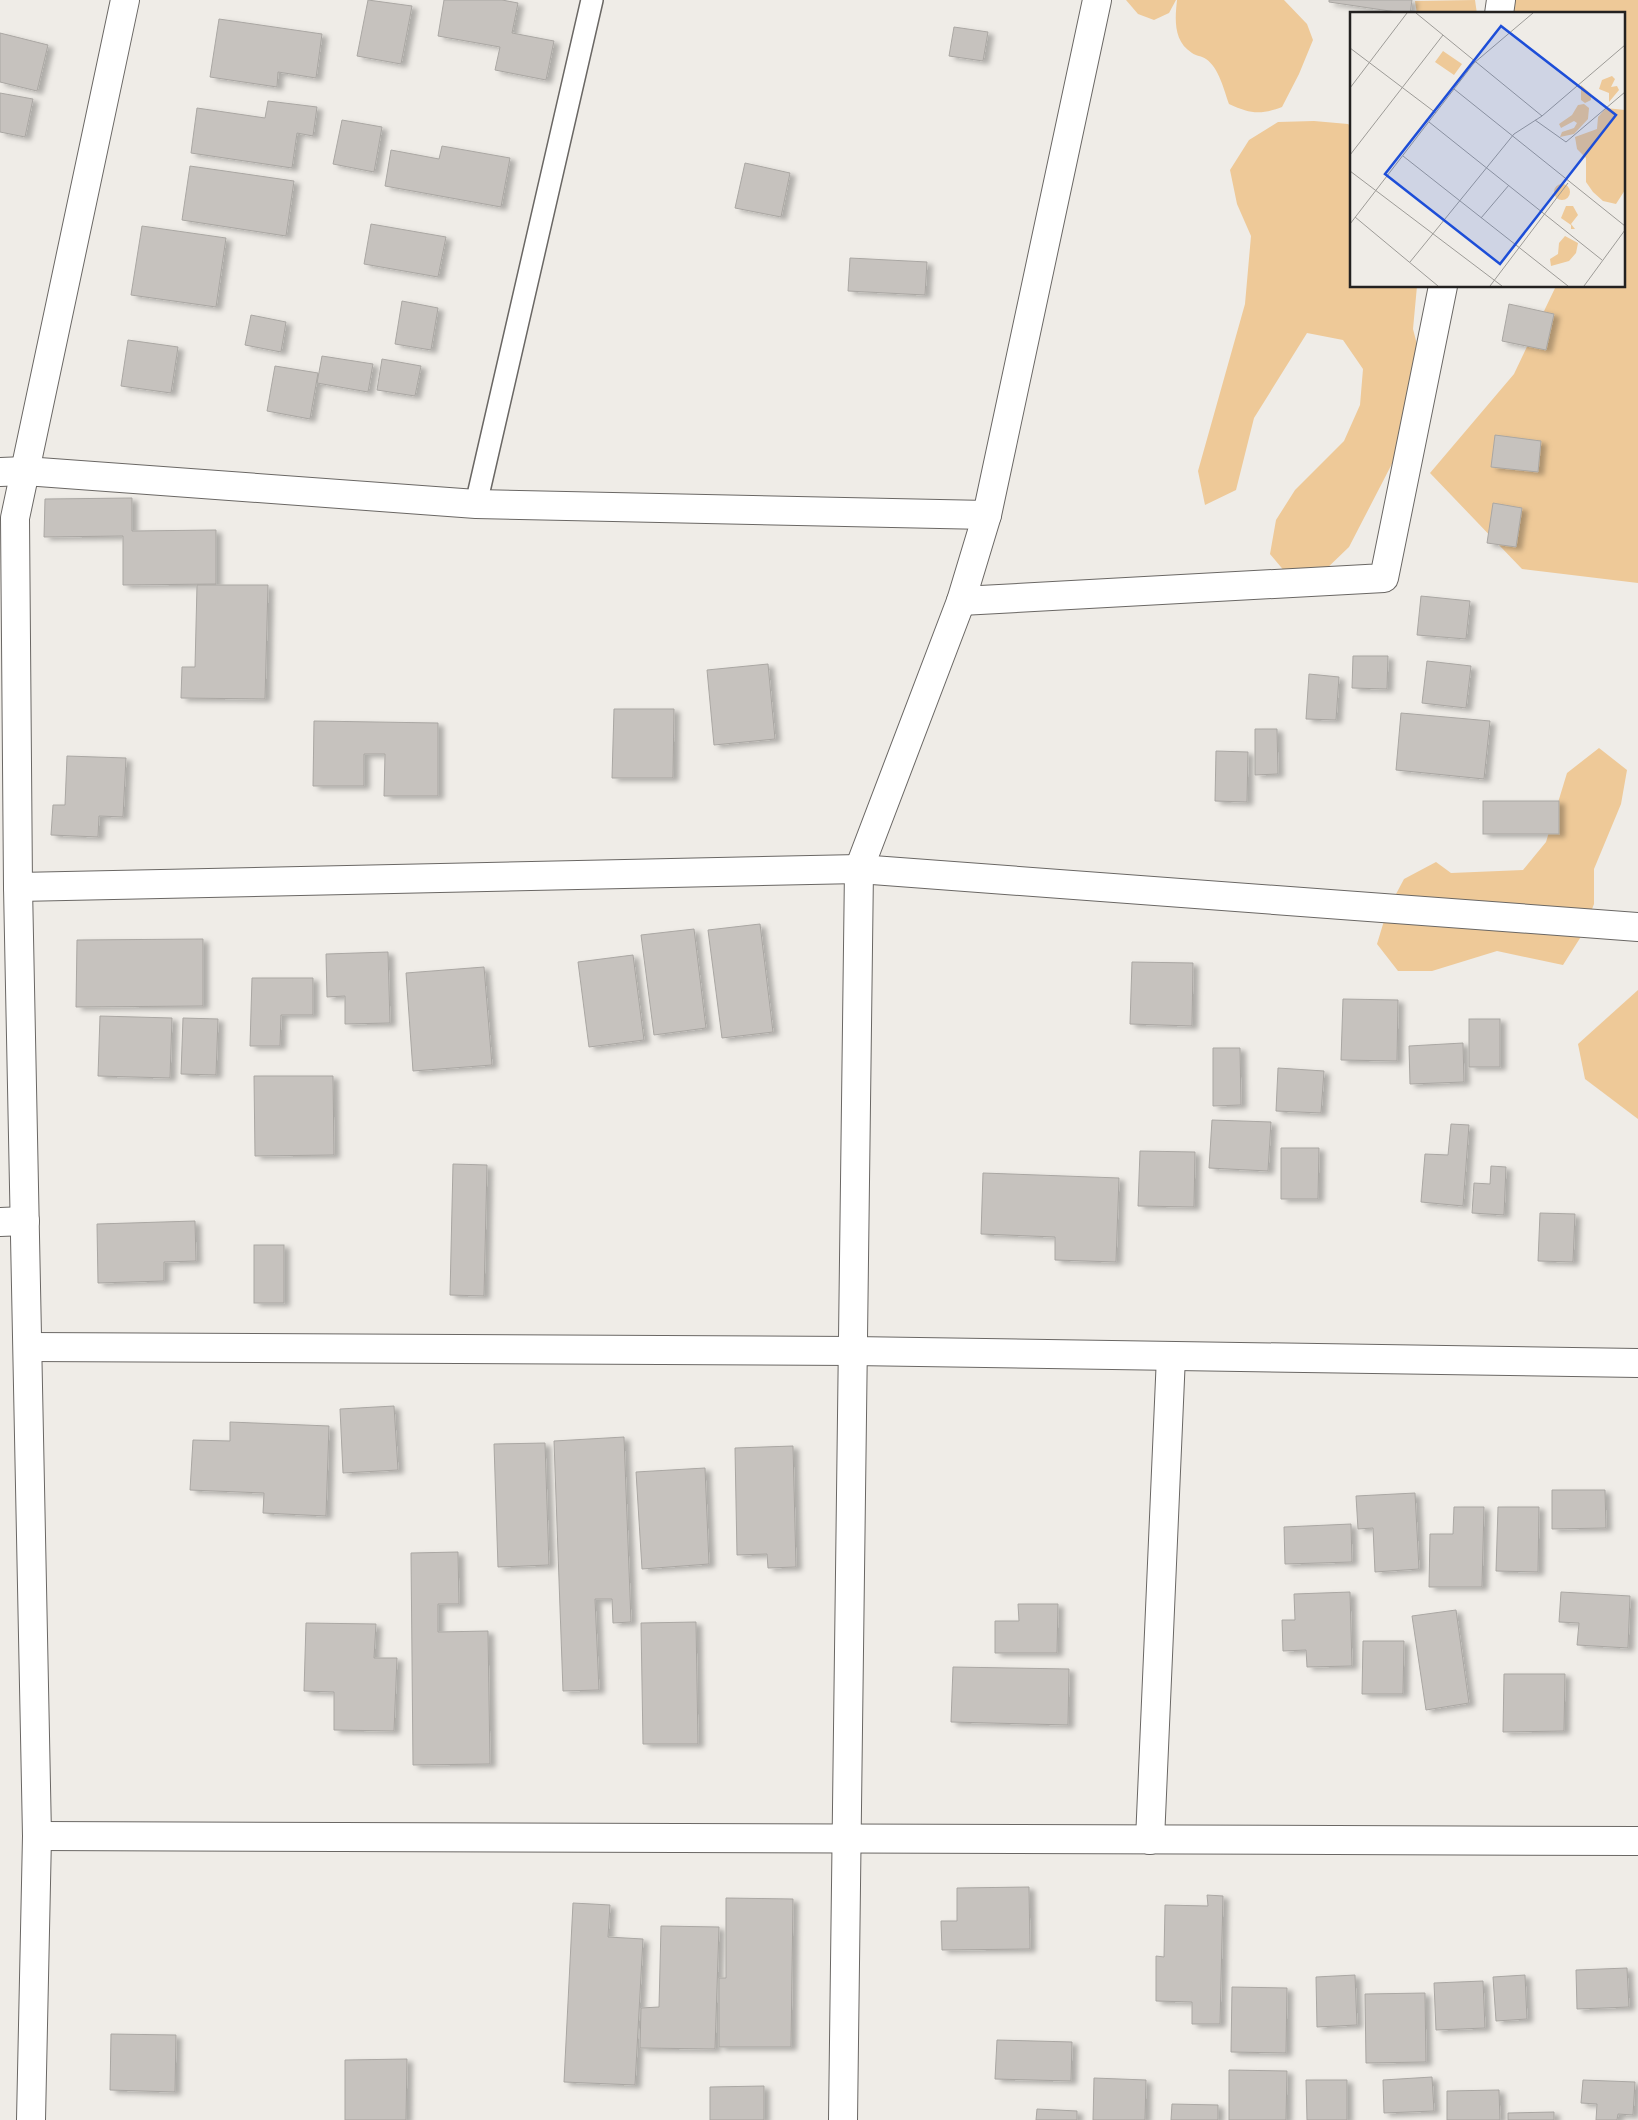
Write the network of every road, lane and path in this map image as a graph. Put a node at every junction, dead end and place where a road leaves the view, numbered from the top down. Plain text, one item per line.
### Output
1 (125, 0) edge
2 (592, 0) edge
3 (1097, 0) edge
4 (1444, 288) edge
5 (12, 472) edge
6 (476, 504) junction
7 (987, 515) junction
8 (961, 601) junction
9 (859, 869) junction
10 (18, 888) junction
11 (1638, 927) edge
12 (13, 1222) edge
13 (28, 1347) junction
14 (853, 1352) junction
15 (1171, 1356) junction
16 (1638, 1363) edge
17 (38, 1836) junction
18 (847, 1839) junction
19 (1150, 1840) junction
20 (1638, 1842) edge
21 (31, 2120) edge
22 (843, 2120) edge

1 - 5 street
2 - 6 lane
3 - 7 street
4 - 8 street
5 - 6 street
5 - 10 street
6 - 7 street
7 - 8 street
8 - 9 street
9 - 10 street
9 - 11 street
9 - 14 street
10 - 12 street
12 - 13 street
13 - 14 street
13 - 17 street
14 - 15 street
14 - 18 street
15 - 16 street
15 - 19 street
17 - 18 street
17 - 21 street
18 - 19 street
18 - 22 street
19 - 20 street

